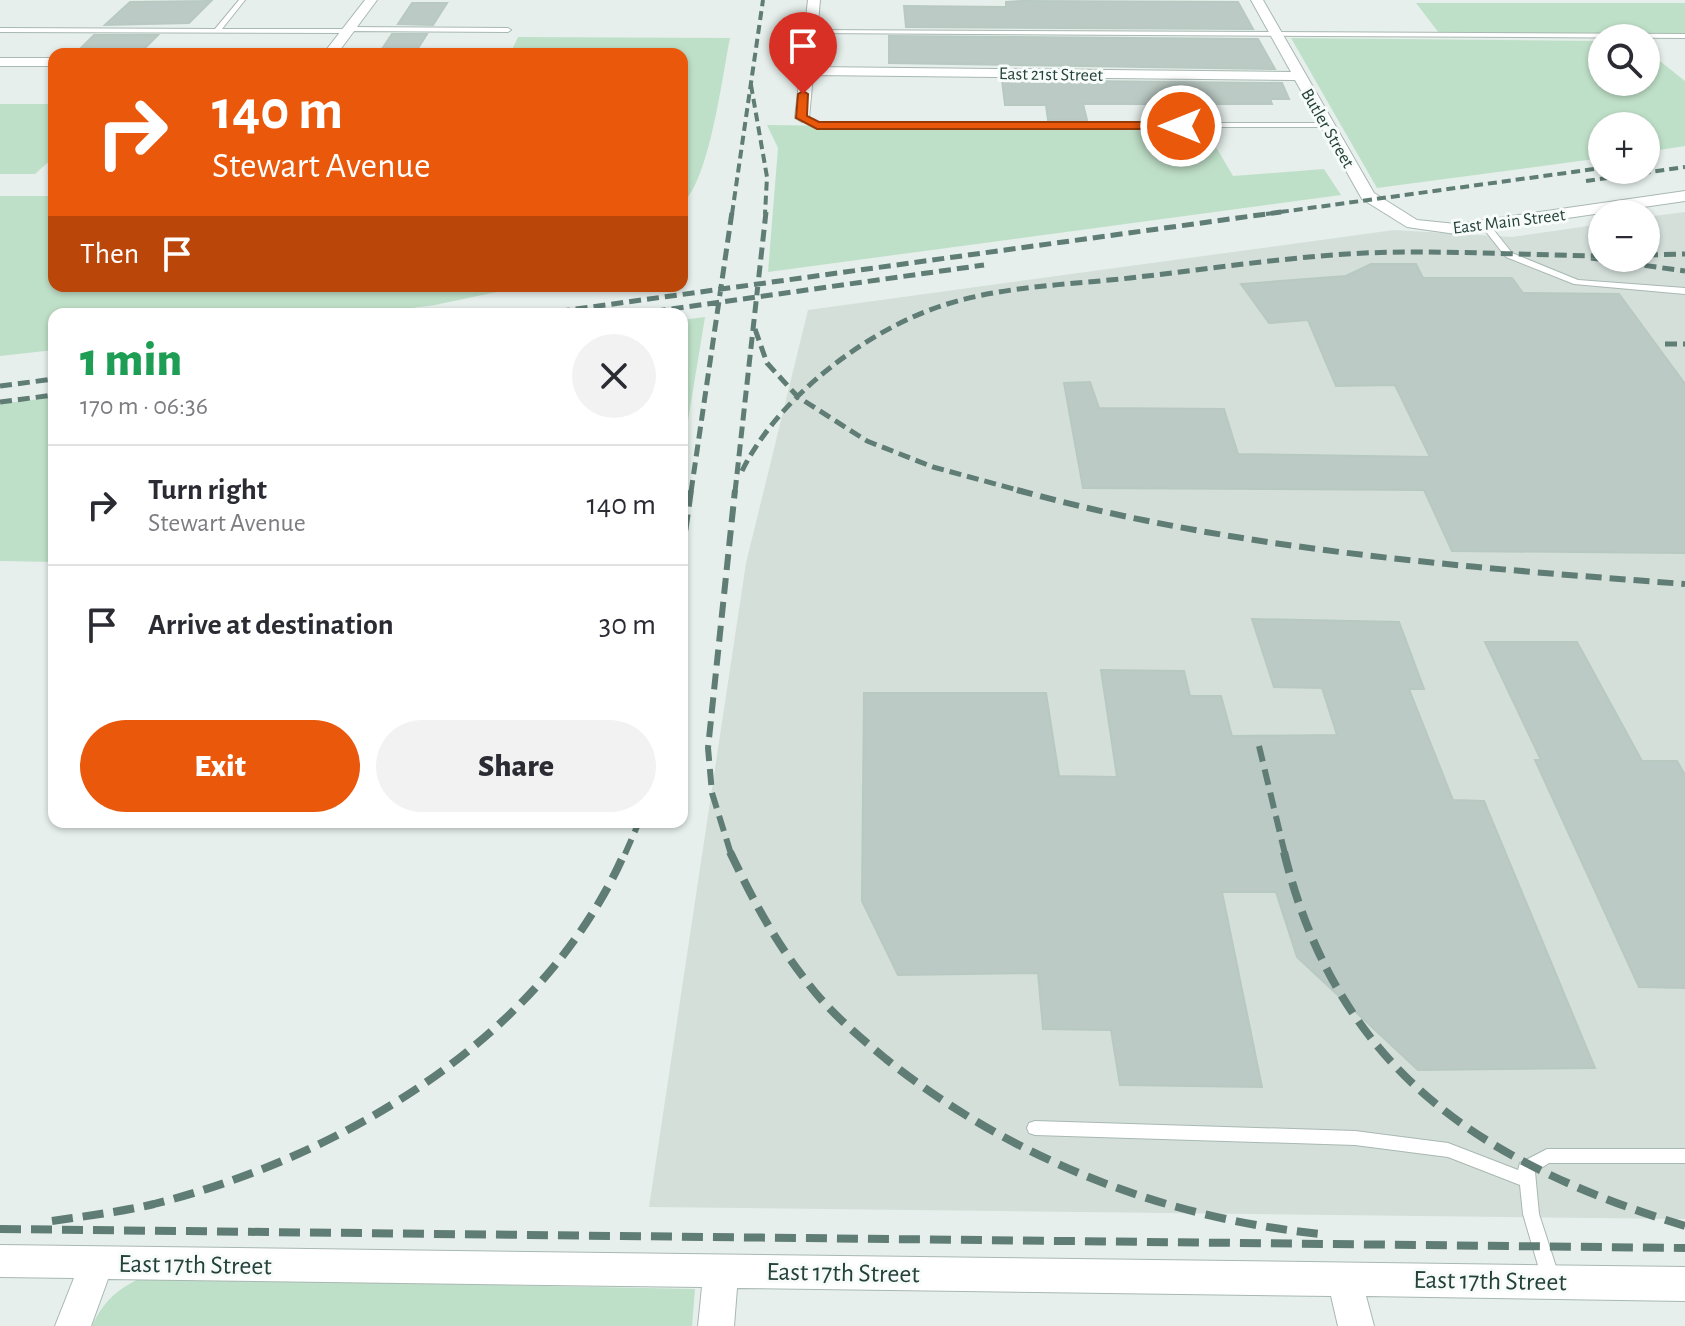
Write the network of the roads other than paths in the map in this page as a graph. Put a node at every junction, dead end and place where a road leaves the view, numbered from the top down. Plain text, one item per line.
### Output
1 (242, 0) edge
2 (371, 0) edge
3 (814, 0) edge
4 (1257, 0) edge
5 (0, 30) edge
6 (347, 30) junction
7 (508, 30) dead end
8 (217, 31) junction
9 (810, 31) junction
10 (1275, 33) junction
11 (1685, 36) edge
12 (334, 48) edge
13 (0, 62) edge
14 (48, 62) edge
15 (804, 71) junction
16 (1298, 76) junction
17 (802, 118) joint
18 (1327, 125) junction
19 (1685, 196) edge
20 (1486, 226) junction
21 (1427, 228) joint
22 (1685, 291) edge
23 (1035, 1128) dead end
24 (1685, 1156) edge
25 (1528, 1181) junction
26 (0, 1261) edge
27 (97, 1263) junction
28 (721, 1271) junction
29 (1344, 1278) junction
30 (1552, 1282) junction
31 (1685, 1284) edge
32 (73, 1326) edge
33 (716, 1326) edge
34 (1356, 1326) edge

1 - 8 lane
2 - 6 street
3 - 9 street
4 - 10 street, Butler Street
5 - 8 lane
6 - 7 lane
6 - 8 lane
6 - 12 street
9 - 10 lane
9 - 15 street
10 - 11 lane
10 - 16 street, Butler Street
13 - 14 street
15 - 16 street, East 21st Street
15 - 17 street
16 - 18 street, Butler Street
17 - 18 lane
18 - 21 street, Butler Street
19 - 20 street, East Main Street
20 - 21 street, East Main Street
20 - 22 lane
23 - 25 lane
24 - 25 lane
25 - 30 lane
26 - 27 street, East 17th Street
27 - 28 street, East 17th Street
27 - 32 street
28 - 29 street, East 17th Street
28 - 33 street
29 - 30 street, East 17th Street
29 - 34 street
30 - 31 street, East 17th Street

